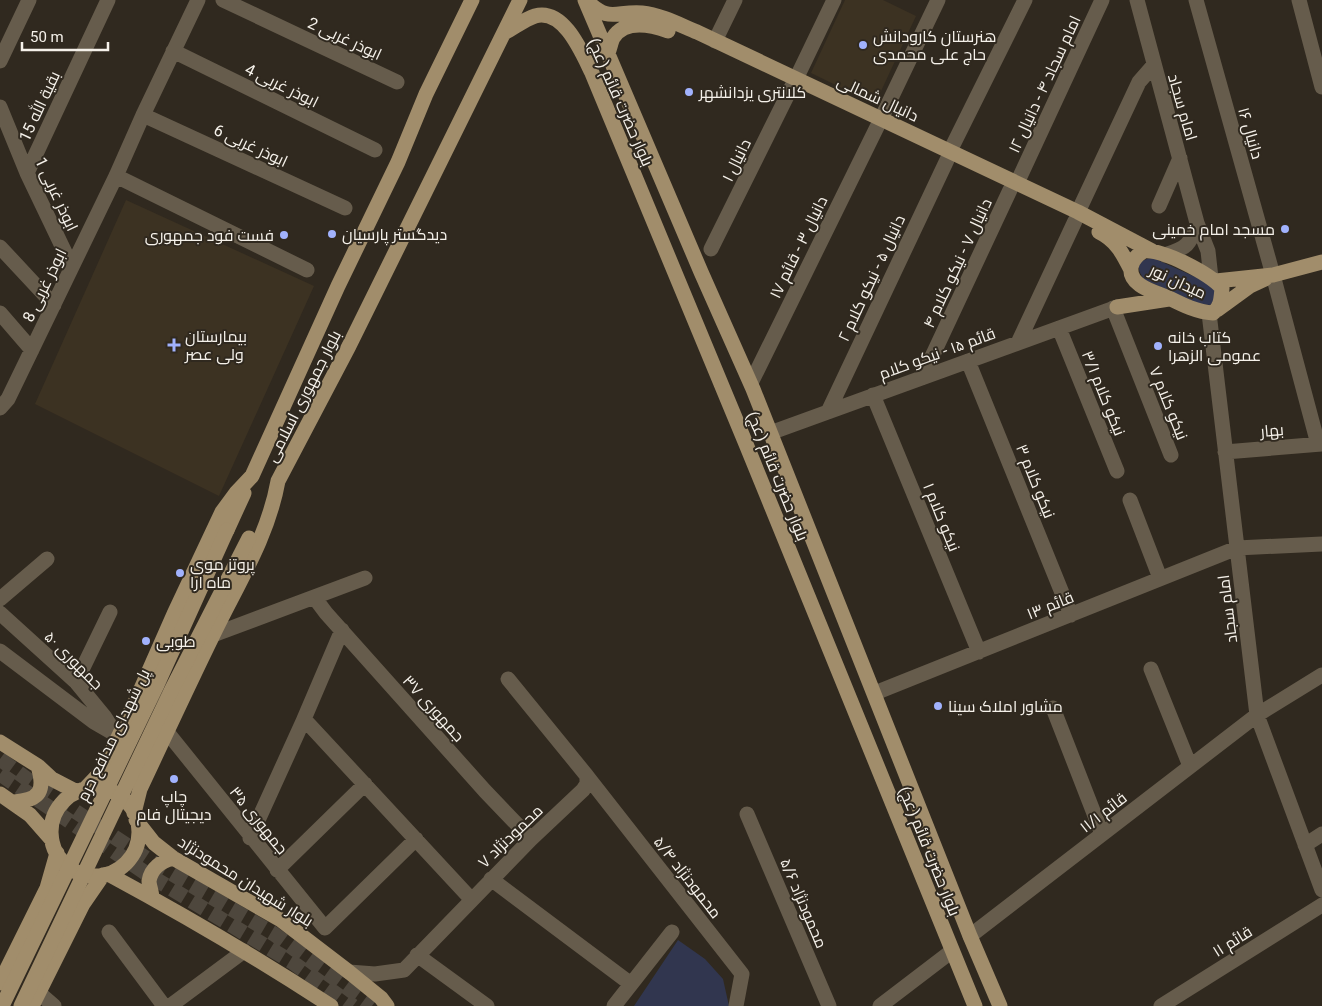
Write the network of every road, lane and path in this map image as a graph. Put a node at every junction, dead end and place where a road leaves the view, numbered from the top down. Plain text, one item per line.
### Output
1 (29, 0) edge
2 (108, 0) edge
3 (198, 0) edge
4 (223, 0) edge
5 (472, 0) edge
6 (520, 0) edge
7 (586, 0) edge
8 (735, 0) edge
9 (834, 0) edge
10 (938, 0) edge
11 (1025, 0) edge
12 (1102, 0) edge
13 (1136, 0) edge
14 (1196, 0) edge
15 (1299, 0) edge
16 (673, 27) junction
17 (504, 33) junction
18 (715, 41) junction
19 (173, 51) junction
20 (608, 53) junction
21 (0, 61) edge
22 (1153, 66) junction
23 (397, 82) dead end
24 (794, 82) junction
25 (1322, 87) edge
26 (0, 107) edge
27 (143, 115) junction
28 (879, 123) junction
29 (375, 150) dead end
30 (949, 156) junction
31 (1180, 158) junction
32 (27, 173) junction
33 (116, 176) junction
34 (1014, 187) junction
35 (1159, 206) dead end
36 (345, 208) dead end
37 (1077, 217) junction
38 (1197, 223) junction
39 (0, 247) edge
40 (711, 249) dead end
41 (1158, 253) junction
42 (1322, 262) edge
43 (72, 267) junction
44 (308, 270) dead end
45 (1131, 273) junction
46 (1273, 274) junction
47 (1213, 279) junction
48 (1170, 299) junction
49 (54, 305) junction
50 (1115, 307) junction
51 (1213, 311) junction
52 (0, 313) edge
53 (1059, 328) junction
54 (1018, 343) junction
55 (32, 350) junction
56 (968, 361) junction
57 (922, 378) junction
58 (751, 383) junction
59 (873, 396) junction
60 (2, 399) edge
61 (828, 412) junction
62 (770, 433) junction
63 (746, 444) junction
64 (1320, 444) edge
65 (1225, 452) junction
66 (1171, 455) dead end
67 (1117, 471) dead end
68 (252, 476) junction
69 (278, 481) junction
70 (1130, 500) dead end
71 (1322, 544) edge
72 (1237, 548) junction
73 (47, 559) dead end
74 (365, 578) dead end
75 (1160, 578) junction
76 (314, 597) junction
77 (0, 599) edge
78 (110, 612) dead end
79 (0, 614) edge
80 (1071, 615) junction
81 (342, 630) junction
82 (213, 634) junction
83 (0, 651) edge
84 (979, 652) junction
85 (1151, 669) dead end
86 (1322, 675) edge
87 (508, 679) dead end
88 (76, 682) junction
89 (875, 693) junction
90 (1053, 708) dead end
91 (1257, 715) junction
92 (304, 718) junction
93 (167, 732) junction
94 (118, 737) junction
95 (0, 742) edge
96 (38, 766) junction
97 (1190, 766) junction
98 (102, 771) junction
99 (587, 776) junction
100 (365, 784) junction
101 (140, 789) junction
102 (80, 791) junction
103 (0, 794) edge
104 (14, 802) junction
105 (747, 814) dead end
106 (135, 817) junction
107 (1102, 834) junction
108 (1322, 834) edge
109 (250, 838) junction
110 (416, 839) junction
111 (531, 839) junction
112 (1305, 845) junction
113 (54, 847) junction
114 (173, 858) junction
115 (277, 870) junction
116 (105, 874) junction
117 (491, 879) junction
118 (1322, 890) edge
119 (152, 898) junction
120 (472, 899) junction
121 (1322, 905) edge
122 (36, 911) junction
123 (73, 926) junction
124 (109, 932) dead end
125 (672, 932) dead end
126 (970, 936) junction
127 (244, 951) junction
128 (952, 951) junction
129 (417, 955) junction
130 (349, 972) junction
131 (0, 983) edge
132 (631, 984) junction
133 (36, 999) edge
134 (2, 1006) edge
135 (21, 1006) edge
136 (54, 1006) edge
137 (164, 1006) edge
138 (170, 1006) edge
139 (331, 1006) edge
140 (387, 1006) edge
141 (487, 1006) edge
142 (614, 1006) edge
143 (736, 1006) edge
144 (829, 1006) edge
145 (880, 1006) edge
146 (974, 1006) edge
147 (1000, 1006) edge
148 (1161, 1006) edge

1 - 21 street
2 - 32 street, بقیة الله 15
3 - 19 street, ابوذر غربی 8
4 - 23 street, ابوذر غربی 2
5 - 68 main road, بلوار جمهوری اسلامی
6 - 17 main road, بلوار جمهوری اسلامی
7 - 16 main road, دانیال شمالی
7 - 20 main road, بلوار حضرت قائم (عج)
8 - 18 street
9 - 24 street, دانیال ۱
10 - 28 street, دانیال ۳ - قائم ۱۷
11 - 30 street, دانیال ۵ - نیکو کلام ۲
12 - 34 street, امام سجاد ۴ - دانیال ۱۲
13 - 22 street, امام سجاد
14 - 46 street, دانیال ۱۶
15 - 25 street
16 - 18 main road, دانیال شمالی
16 - 20 main road, دانیال شمالی
16 - 24 main road, دانیال شمالی
17 - 63 main road, بلوار حضرت قائم (عج)
17 - 69 main road, بلوار جمهوری اسلامی
18 - 24 main road, دانیال شمالی
19 - 27 street, ابوذر غربی 8
19 - 29 street, ابوذر غربی 4
20 - 58 main road, بلوار حضرت قائم (عج)
22 - 31 street, امام سجاد
22 - 37 street
24 - 28 main road, دانیال شمالی
24 - 40 street, دانیال ۱
26 - 32 street, ابوذر غربی 1
27 - 33 street, ابوذر غربی 8
27 - 36 street, ابوذر غربی 6
28 - 30 main road, دانیال شمالی
28 - 58 street, دانیال ۳ - قائم ۱۷
30 - 34 main road, دانیال شمالی
30 - 61 street, دانیال ۵ - نیکو کلام ۲
31 - 35 street
31 - 38 street, امام سجاد
32 - 43 street, ابوذر غربی 1
33 - 43 street, ابوذر غربی 8
33 - 44 street
34 - 37 main road, دانیال شمالی
34 - 57 street, دانیال ۷ - نیکو کلام ۴
37 - 41 main road, دانیال شمالی
37 - 45 main road, دانیال شمالی
37 - 54 street
38 - 41 street
38 - 47 street, امام سجاد
39 - 49 street
41 - 45 main road, میدان نور
41 - 47 main road, میدان نور
42 - 46 main road
43 - 49 street, ابوذر غربی 8
45 - 48 main road, میدان نور
45 - 50 main road
46 - 47 main road
46 - 51 main road
46 - 64 street, دانیال ۱۶
47 - 51 main road, میدان نور
48 - 50 main road
48 - 51 main road, میدان نور
49 - 55 street, ابوذر غربی 8
50 - 53 street, قائم ۱۵ - نیکو کلام
50 - 66 street, نیکو کلام ٧
51 - 65 street, امام سجاد
52 - 55 street
53 - 54 street, قائم ۱۵ - نیکو کلام
53 - 67 street, نیکو کلام ۳/۱
54 - 56 street, قائم ۱۵ - نیکو کلام
55 - 60 street, ابوذر غربی 8
56 - 57 street, قائم ۱۵ - نیکو کلام
56 - 80 street, نیکو کلام ۳
57 - 59 street, قائم ۱۵ - نیکو کلام
58 - 62 main road, بلوار حضرت قائم (عج)
59 - 61 street, قائم ۱۵ - نیکو کلام
59 - 84 street, نیکو کلام ۱
61 - 62 street, قائم ۱۵ - نیکو کلام
62 - 63 main road
62 - 89 main road, بلوار حضرت قائم (عج)
63 - 128 main road, بلوار حضرت قائم (عج)
64 - 65 street, بهار
65 - 72 street, امام سجاد
68 - 94 main road, بلوار جمهوری اسلامی
68 - 134 main road, پل شهدای مدافع حرم, bridge
69 - 82 main road, بلوار جمهوری اسلامی
69 - 135 main road, پل شهدای مدافع حرم, bridge
70 - 75 street
71 - 72 street, قائم ۱۳
72 - 75 street, قائم ۱۳
72 - 91 street, امام سجاد
73 - 77 street
74 - 76 street
75 - 80 street, قائم ۱۳
76 - 81 street, جمهوری ۳۷
76 - 82 street
78 - 88 street
79 - 88 street, جمهوری ۵۰
80 - 84 street, قائم ۱۳
81 - 92 street
81 - 111 street, جمهوری ۳۷
82 - 93 main road, بلوار جمهوری اسلامی
83 - 94 street
84 - 89 street, قائم ۱۳
85 - 97 street
86 - 91 street, قائم ۱۱/۱
87 - 99 street
88 - 94 street, جمهوری ۵۰
89 - 126 main road, بلوار حضرت قائم (عج)
90 - 107 street
91 - 97 street, قائم ۱۱/۱
91 - 112 street, امام سجاد
92 - 100 street
92 - 109 street
93 - 101 main road, بلوار جمهوری اسلامی
93 - 109 street, جمهوری ۳۵
94 - 98 main road, بلوار جمهوری اسلامی
95 - 96 main road
96 - 102 main road
96 - 104 main road
97 - 107 street, قائم ۱۱/۱
98 - 101 main road
98 - 102 main road, بلوار جمهوری اسلامی
99 - 111 street, محمودنژاد ۷
99 - 143 street, محمودنژاد ۵/۴
100 - 110 street
100 - 115 street
101 - 106 main road, بلوار جمهوری اسلامی
102 - 106 main road
102 - 113 main road
103 - 104 main road
104 - 113 main road
105 - 144 street, محمودنژاد ۵/۶
106 - 114 main road, بلوار شهیدان محمودنژاد
106 - 116 main road
107 - 126 street, قائم ۱۱/۱
108 - 112 street
109 - 115 street, جمهوری ۳۵
110 - 115 street, جمهوری ۳۵
110 - 120 street
111 - 117 street, محمودنژاد ۷
112 - 118 street, امام سجاد
113 - 116 main road
113 - 122 main road
114 - 119 main road
114 - 130 main road, بلوار شهیدان محمودنژاد
116 - 119 main road
116 - 123 main road
117 - 120 street, محمودنژاد ۷
117 - 132 street
119 - 127 main road
120 - 129 street, محمودنژاد ۷
121 - 148 street, قائم ۱۱
122 - 123 main road
122 - 131 main road
123 - 133 main road
124 - 137 street
125 - 132 street
126 - 128 main road
126 - 147 main road, بلوار حضرت قائم (عج)
127 - 138 street
127 - 139 main road
128 - 145 street
128 - 146 main road, بلوار حضرت قائم (عج)
129 - 130 street, محمودنژاد ۷
129 - 141 street
130 - 140 main road, بلوار شهیدان محمودنژاد
132 - 142 street
133 - 136 street

